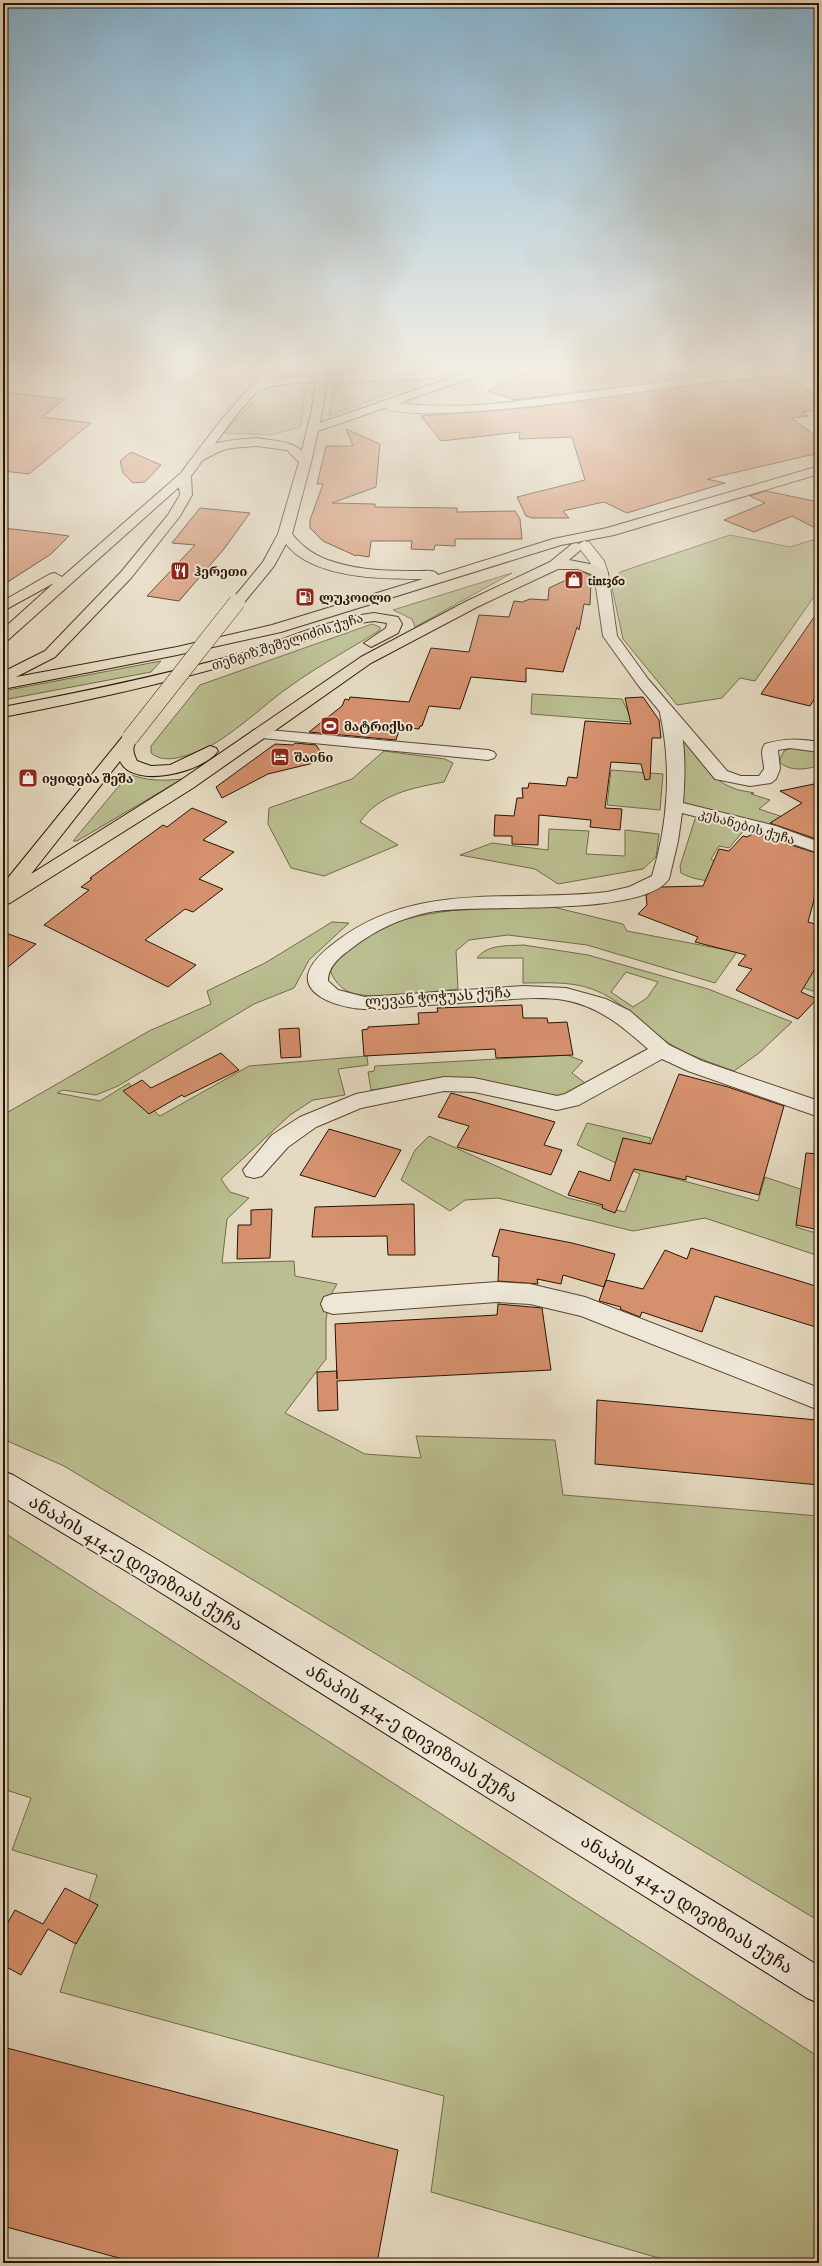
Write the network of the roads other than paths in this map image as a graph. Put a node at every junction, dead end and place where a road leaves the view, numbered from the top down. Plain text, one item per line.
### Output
1 (189, 471) edge
2 (303, 471) edge
3 (816, 471) edge
4 (185, 476) junction
5 (610, 532) junction
6 (285, 534) junction
7 (581, 546) junction
8 (97, 552) junction
9 (555, 565) junction
10 (599, 567) junction
11 (452, 575) junction
12 (3, 607) edge
13 (353, 620) junction
14 (3, 638) edge
15 (3, 677) edge
16 (3, 684) edge
17 (3, 712) edge
18 (668, 713) junction
19 (258, 734) junction
20 (128, 741) junction
21 (819, 747) edge
22 (488, 755) dead end
23 (675, 806) junction
24 (819, 848) edge
25 (3, 897) edge
26 (662, 1050) junction
27 (819, 1109) edge
28 (254, 1170) dead end
29 (333, 1304) dead end
30 (819, 1399) edge
31 (3, 1483) edge
32 (819, 1986) edge

1 - 4 main road
2 - 6 main road
3 - 5 main road, თენგიზ შეშელიძის ქუჩა
4 - 8 main road
4 - 15 main road
5 - 7 main road, თენგიზ შეშელიძის ქუჩა
5 - 11 main road, თენგიზ შეშელიძის ქუჩა
6 - 11 main road
6 - 20 main road, bridge
7 - 9 main road
7 - 10 street
7 - 13 main road, თენგიზ შეშელიძის ქუჩა
8 - 12 main road
8 - 14 main road
9 - 10 main road
9 - 19 main road
10 - 18 street
11 - 16 main road, თენგიზ შეშელიძის ქუჩა
13 - 17 main road, თენგიზ შეშელიძის ქუჩა
13 - 20 main road
18 - 21 street
18 - 23 street, ლევან ჭოჭუას ქუჩა
19 - 22 street
19 - 25 main road
20 - 25 main road
23 - 24 street, კესანების ქუჩა
23 - 26 street, ლევან ჭოჭუას ქუჩა
26 - 27 street, ლევან ჭოჭუას ქუჩა
26 - 28 street
29 - 30 street
31 - 32 street, ანაპის 414-ე დივიზიას ქუჩა

